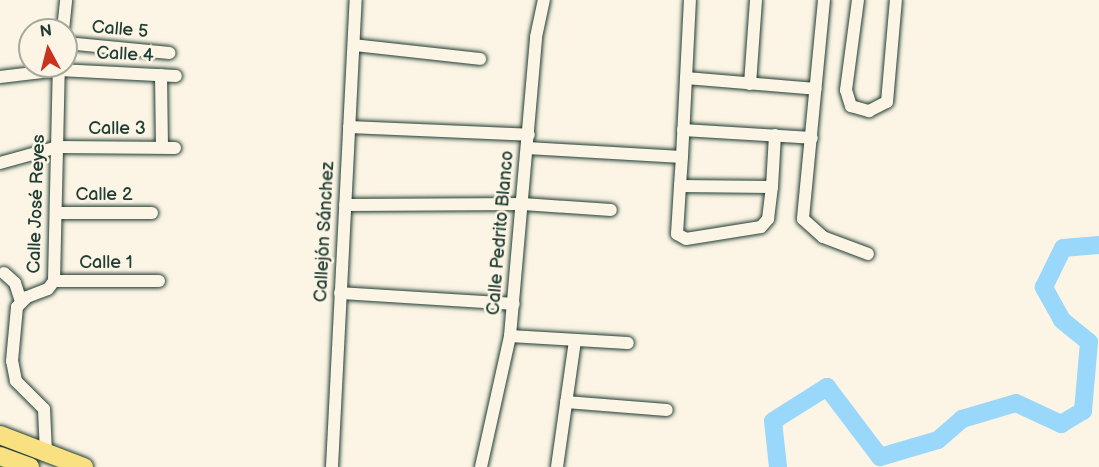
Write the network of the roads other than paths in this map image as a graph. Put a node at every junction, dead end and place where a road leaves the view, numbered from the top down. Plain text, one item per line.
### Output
1 (66, 0) edge
2 (356, 0) edge
3 (544, 0) edge
4 (690, 0) edge
5 (756, 0) edge
6 (824, 0) edge
7 (858, 0) edge
8 (896, 0) edge
9 (64, 18) edge
10 (78, 44) edge
11 (354, 45) junction
12 (170, 53) dead end
13 (480, 59) dead end
14 (78, 69) edge
15 (18, 74) edge
16 (161, 75) junction
17 (176, 76) dead end
18 (0, 77) edge
19 (59, 78) edge
20 (686, 78) junction
21 (750, 84) junction
22 (816, 89) junction
23 (349, 127) junction
24 (683, 130) junction
25 (529, 135) junction
26 (775, 135) junction
27 (812, 138) junction
28 (58, 147) junction
29 (162, 147) junction
30 (175, 148) dead end
31 (527, 148) junction
32 (682, 157) junction
33 (0, 163) edge
34 (680, 186) junction
35 (772, 187) junction
36 (523, 204) junction
37 (345, 206) junction
38 (611, 210) dead end
39 (56, 213) junction
40 (153, 213) dead end
41 (868, 254) dead end
42 (4, 273) dead end
43 (54, 281) junction
44 (159, 281) dead end
45 (340, 293) junction
46 (21, 301) junction
47 (513, 304) junction
48 (510, 336) junction
49 (575, 340) junction
50 (628, 343) dead end
51 (566, 402) junction
52 (667, 410) dead end
53 (0, 435) edge
54 (46, 453) junction
55 (0, 456) edge
56 (30, 467) edge
57 (84, 467) edge
58 (332, 467) edge
59 (481, 467) edge
60 (557, 467) edge

1 - 9 street
2 - 11 street, Callejón Sánchez
3 - 25 street, Calle Pedrito Blanco
4 - 20 street
5 - 21 street
6 - 22 street
7 - 8 street
10 - 12 street, Calle 5
11 - 13 street
11 - 23 street, Callejón Sánchez
14 - 16 street, Calle 4
15 - 18 street, Calle 4
16 - 17 street, Calle 4
16 - 29 street
19 - 28 street, Calle José Reyes
20 - 21 street
20 - 24 street
21 - 22 street
22 - 27 street
23 - 25 street
23 - 37 street, Callejón Sánchez
24 - 26 street
24 - 32 street
25 - 31 street, Calle Pedrito Blanco
26 - 27 street
26 - 35 street
27 - 41 street
28 - 29 street, Calle 3
28 - 33 street, Calle 3
28 - 39 street, Calle José Reyes
29 - 30 street, Calle 3
31 - 32 street
31 - 36 street, Calle Pedrito Blanco
32 - 34 street
34 - 35 street
34 - 35 street
36 - 37 street
36 - 38 street
36 - 47 street, Calle Pedrito Blanco
37 - 45 street, Callejón Sánchez
39 - 40 street, Calle 2
39 - 43 street, Calle José Reyes
42 - 46 street
43 - 44 street, Calle 1
43 - 46 street, Calle José Reyes
45 - 47 street
45 - 58 street, Callejón Sánchez
46 - 54 street
47 - 48 street, Calle Pedrito Blanco
48 - 49 street
48 - 59 street, Calle Pedrito Blanco
49 - 50 street
49 - 51 street
51 - 52 street
51 - 60 street
53 - 54 highway
54 - 57 highway
55 - 56 highway

